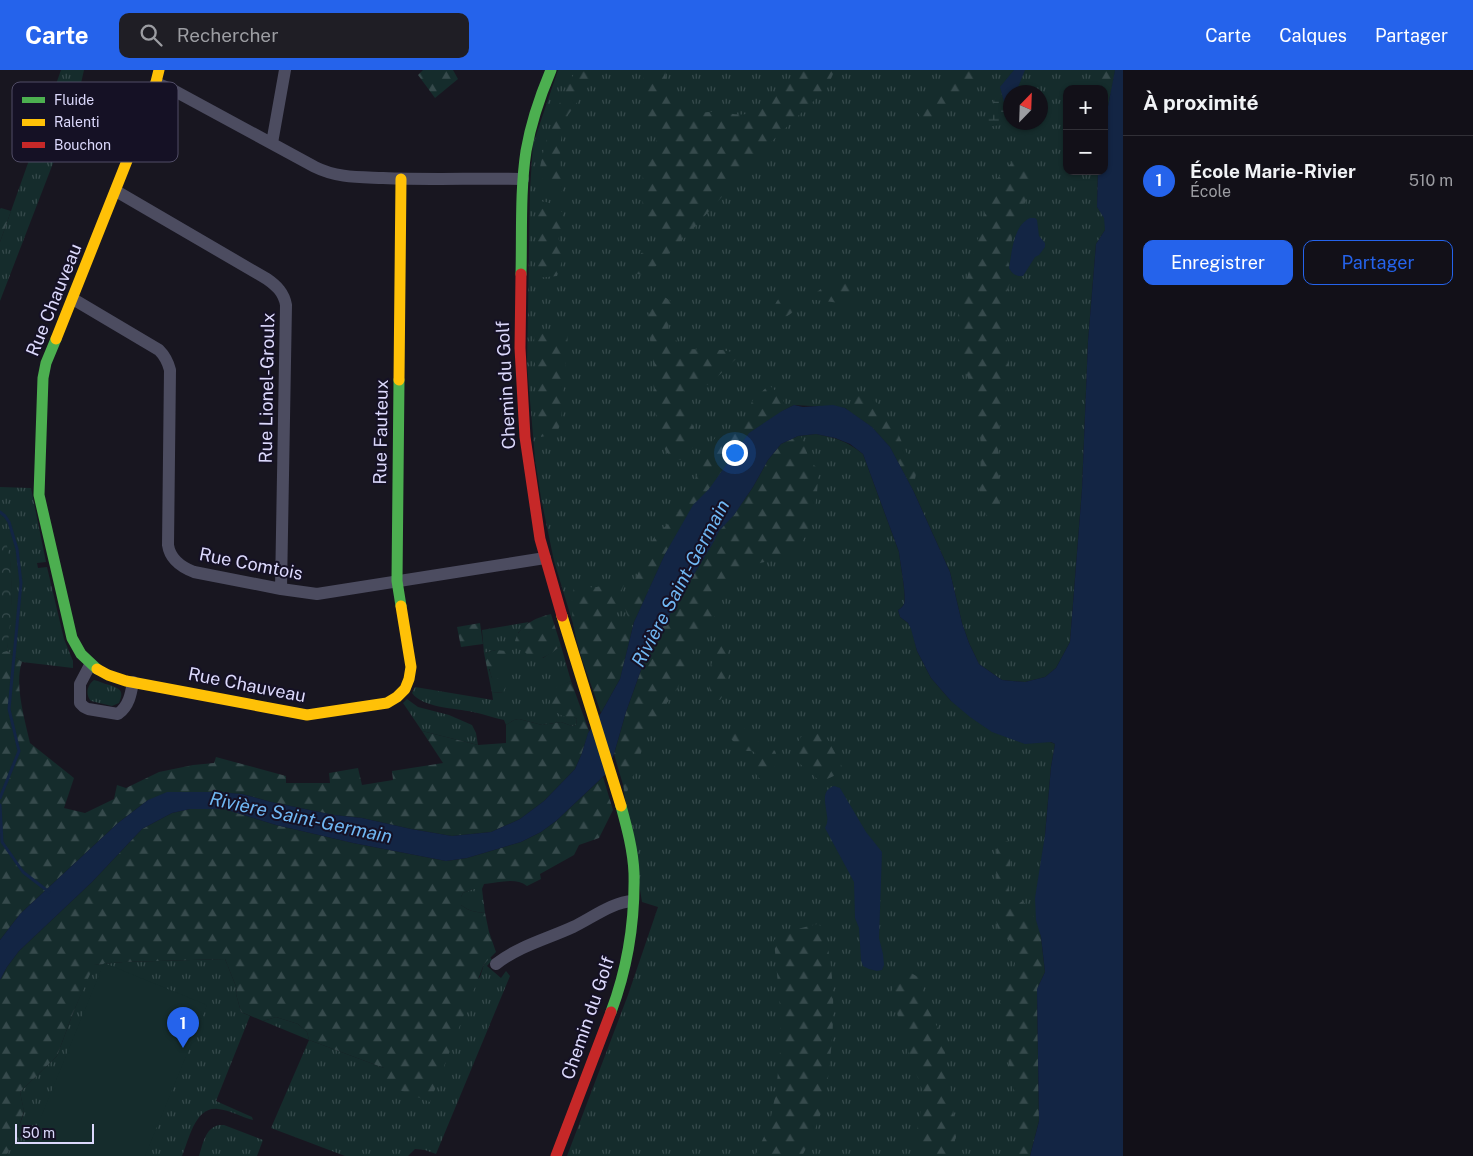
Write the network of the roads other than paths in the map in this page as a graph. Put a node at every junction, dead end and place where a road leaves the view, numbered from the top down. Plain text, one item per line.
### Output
1 (285, 70) edge
2 (551, 70) edge
3 (178, 93) edge
4 (272, 143) junction
5 (127, 162) edge
6 (401, 179) junction
7 (523, 179) junction
8 (116, 191) junction
9 (73, 299) junction
10 (545, 558) junction
11 (398, 581) junction
12 (281, 589) junction
13 (90, 665) junction
14 (132, 682) junction
15 (407, 684) joint
16 (633, 900) junction
17 (496, 964) dead end
18 (556, 1156) edge

1 - 4 street
2 - 7 street, Chemin du Golf
3 - 4 street
4 - 6 street
5 - 8 street, Rue Chauveau
6 - 7 street
6 - 11 street, Rue Fauteux
7 - 10 street, Chemin du Golf
8 - 9 street, Rue Chauveau
8 - 12 street, Rue Lionel-Groulx
9 - 12 street, Rue Comtois
9 - 13 street, Rue Chauveau
10 - 11 street, Rue Comtois
10 - 16 street, Chemin du Golf
11 - 12 street, Rue Comtois
11 - 15 street, Rue Fauteux
13 - 14 street, Rue Chauveau
13 - 14 street
14 - 15 street, Rue Chauveau
16 - 17 street
16 - 18 street, Chemin du Golf

